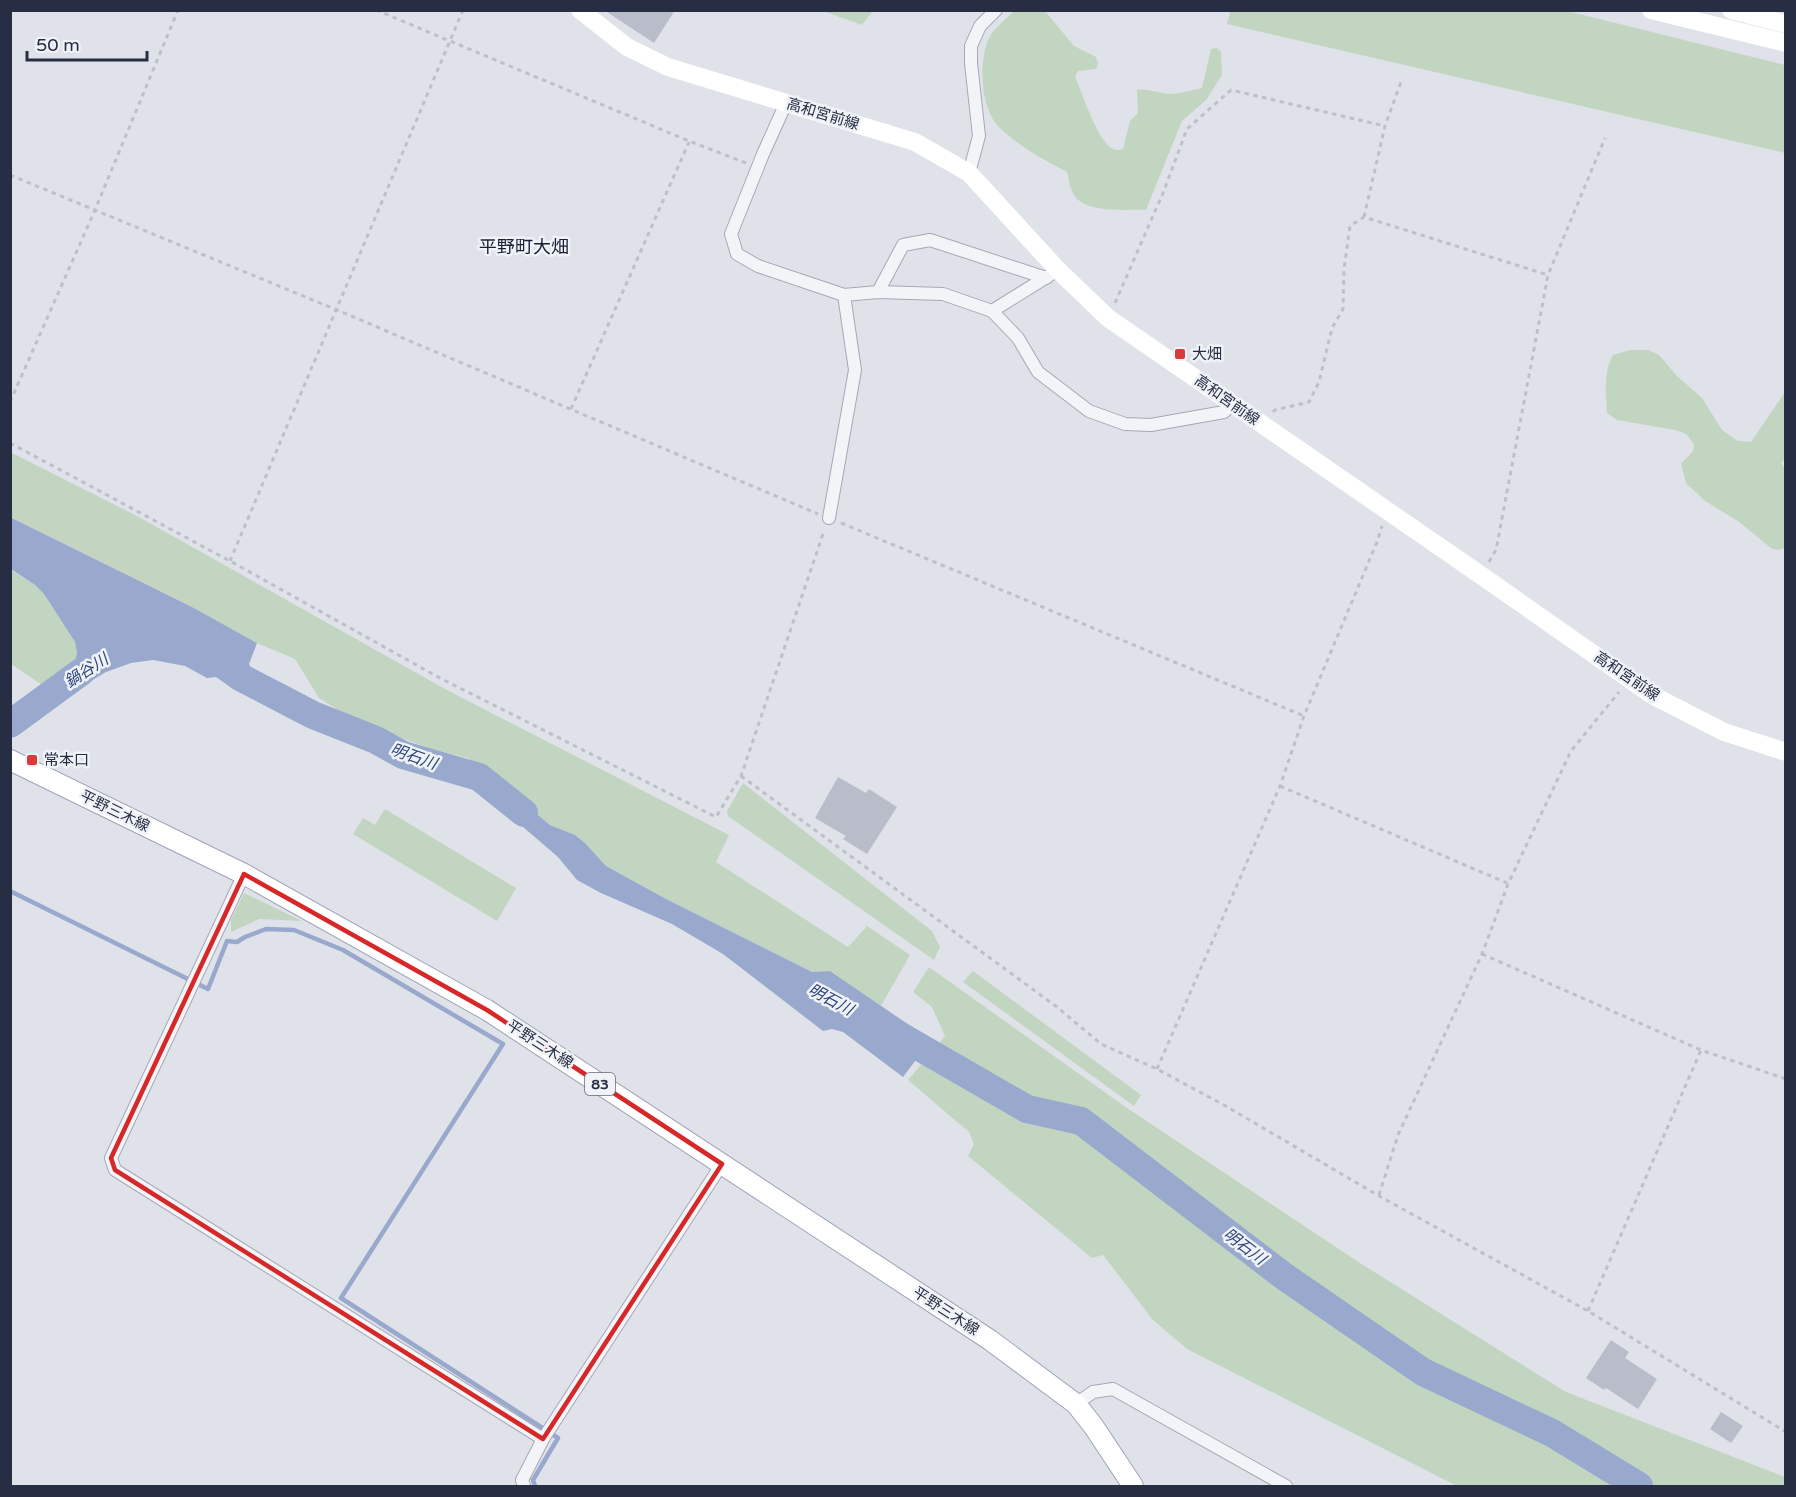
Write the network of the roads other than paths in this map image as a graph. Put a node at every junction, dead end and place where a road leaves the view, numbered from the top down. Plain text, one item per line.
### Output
1 (580, 10) edge
2 (996, 10) edge
3 (1651, 10) edge
4 (1731, 10) edge
5 (1785, 24) edge
6 (1785, 43) edge
7 (786, 103) junction
8 (969, 173) junction
9 (1052, 274) junction
10 (878, 292) junction
11 (844, 295) junction
12 (992, 311) junction
13 (1232, 404) junction
14 (829, 518) road end
15 (1785, 752) edge
16 (10, 760) edge
17 (244, 874) junction
18 (722, 1164) junction
19 (1076, 1404) junction
20 (543, 1439) junction
21 (524, 1486) edge
22 (1133, 1486) edge
23 (1286, 1486) edge

1 - 7 street, 高和宮前線
2 - 8 street
3 - 6 street
4 - 5 street
7 - 8 street, 高和宮前線
7 - 11 street
8 - 9 street, 高和宮前線
9 - 10 street
9 - 12 street
9 - 13 street, 高和宮前線
10 - 11 street
10 - 12 street
11 - 14 street
12 - 13 street
13 - 15 street, 高和宮前線
16 - 17 main road, 平野三木線 / 83
17 - 18 main road, 平野三木線 / 83
17 - 20 street
18 - 19 main road, 平野三木線 / 83
18 - 20 street
19 - 22 main road, 平野三木線 / 83
19 - 23 street
20 - 21 street

